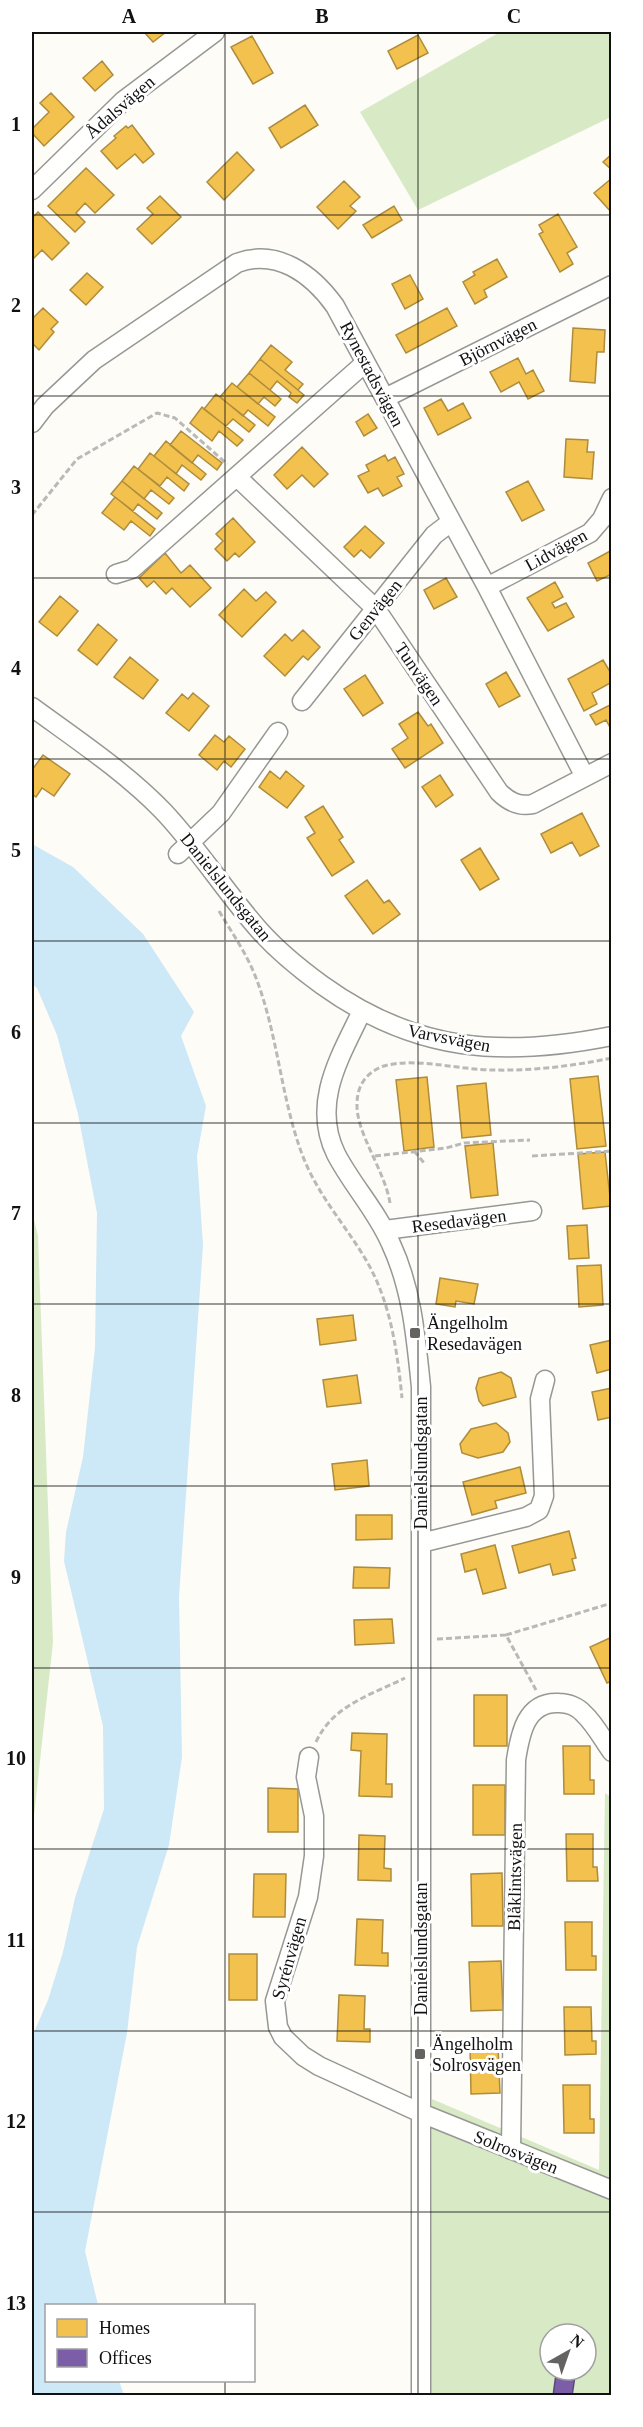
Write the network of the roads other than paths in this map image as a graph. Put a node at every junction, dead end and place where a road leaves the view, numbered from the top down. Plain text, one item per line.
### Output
1 (215, 32) edge
2 (32, 190) edge
3 (612, 285) edge
4 (365, 363) junction
5 (385, 398) junction
6 (32, 423) edge
7 (237, 477) junction
8 (612, 498) edge
9 (451, 522) junction
10 (116, 574) dead end
11 (487, 587) junction
12 (376, 609) junction
13 (302, 700) dead end
14 (32, 707) edge
15 (278, 732) dead end
16 (612, 764) edge
17 (585, 777) junction
18 (184, 848) junction
19 (362, 1011) junction
20 (612, 1036) edge
21 (532, 1211) dead end
22 (385, 1230) junction
23 (545, 1380) dead end
24 (421, 1543) junction
25 (612, 1752) edge
26 (309, 1757) road end
27 (421, 2113) junction
28 (512, 2150) junction
29 (612, 2190) edge
30 (421, 2396) edge

1 - 2 street, Ådalsvägen
3 - 5 street, Björnvägen
4 - 5 street, Rynestadsvägen
4 - 6 street, Rynestadsvägen
4 - 7 street
5 - 9 street, Rynestadsvägen
7 - 10 street
7 - 12 street, Tunvägen
8 - 11 street, Lidvägen
9 - 11 street, Rynestadsvägen
9 - 12 street, Genvägen
11 - 17 street, Rynestadsvägen
12 - 13 street, Genvägen
12 - 17 street, Tunvägen
14 - 18 street, Danielslundsgatan
15 - 18 street
16 - 17 street, Tunvägen
18 - 19 street, Danielslundsgatan
19 - 20 street, Varvsvägen
19 - 22 street, Danielslundsgatan
21 - 22 street, Resedavägen
22 - 24 street, Danielslundsgatan
23 - 24 street
24 - 27 street, Danielslundsgatan
25 - 28 street, Blåklintsvägen
26 - 27 street, Syrénvägen
27 - 28 street, Solrosvägen
27 - 30 street, Danielslundsgatan
28 - 29 street, Solrosvägen

